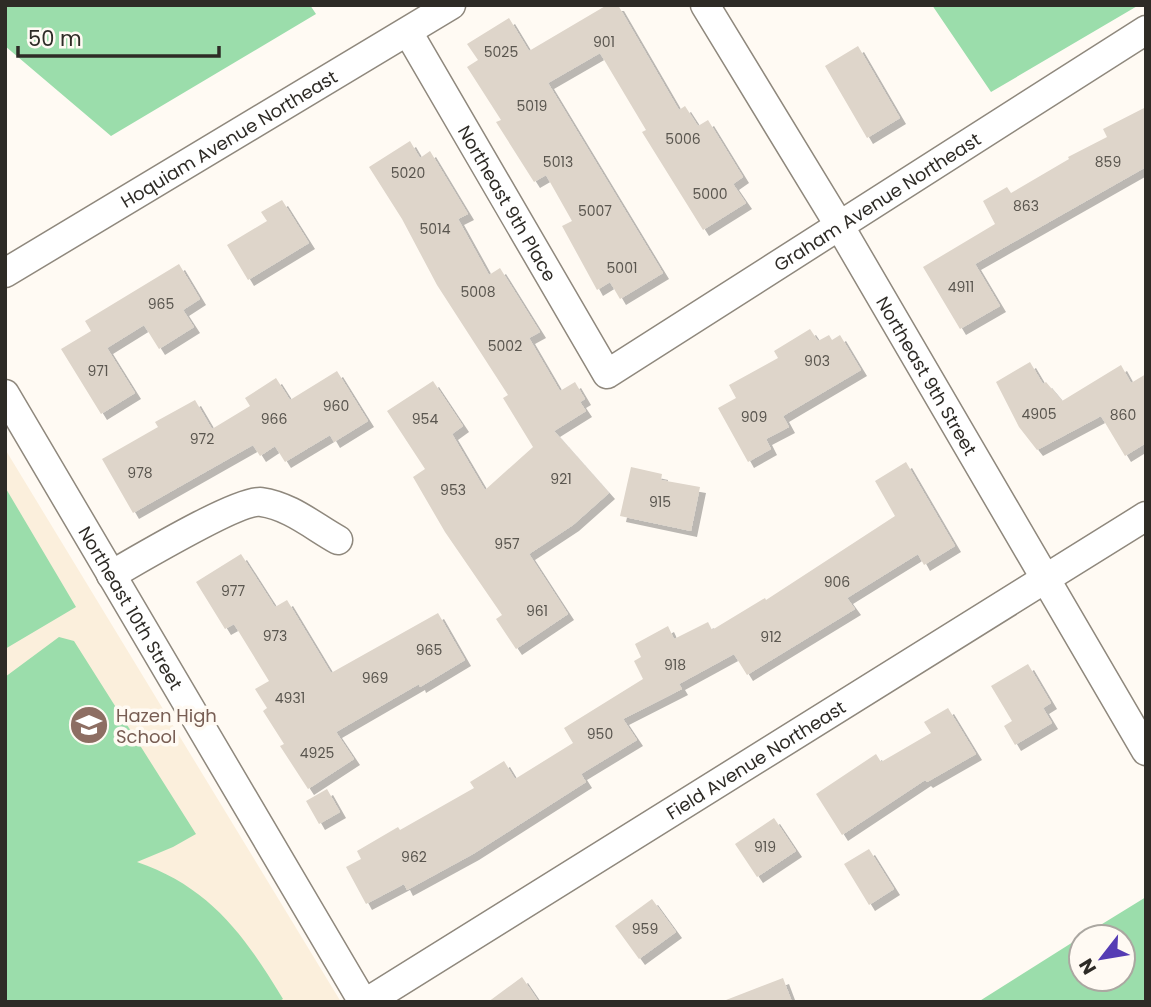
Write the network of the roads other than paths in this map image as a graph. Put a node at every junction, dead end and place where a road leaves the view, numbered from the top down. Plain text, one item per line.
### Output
1 (451, 5) edge
2 (705, 5) edge
3 (1146, 30) edge
4 (408, 33) junction
5 (839, 225) junction
6 (5, 273) edge
7 (607, 374) joint
8 (5, 394) edge
9 (1146, 516) edge
10 (338, 540) dead end
11 (111, 575) junction
12 (1046, 579) junction
13 (1146, 751) edge
14 (365, 1002) edge

1 - 4 street, Hoquiam Avenue Northeast
2 - 5 street, Northeast 9th Street
3 - 5 street, Graham Avenue Northeast
4 - 6 street, Hoquiam Avenue Northeast
4 - 7 street, Northeast 9th Place
5 - 7 street, Graham Avenue Northeast
5 - 12 street, Northeast 9th Street
8 - 11 street, Northeast 10th Street
9 - 12 street, Field Avenue Northeast
10 - 11 street
11 - 14 street, Northeast 10th Street
12 - 13 street, Northeast 9th Street
12 - 14 street, Field Avenue Northeast

